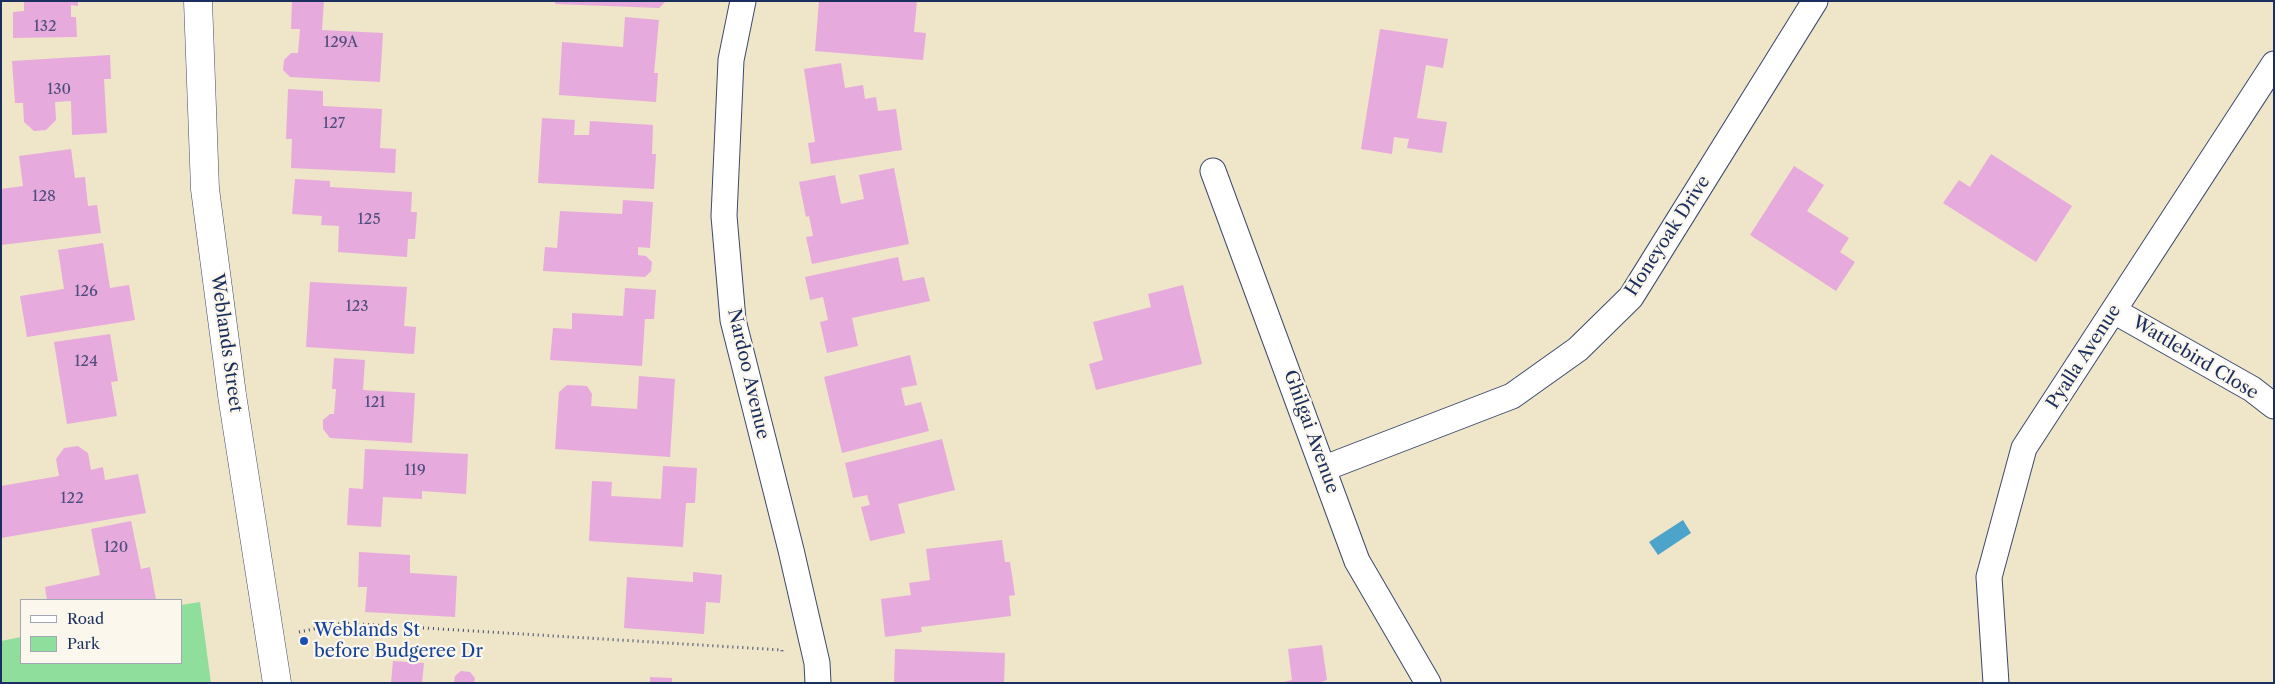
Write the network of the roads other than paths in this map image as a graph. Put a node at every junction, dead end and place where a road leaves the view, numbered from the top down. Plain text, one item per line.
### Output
1 (198, 1) edge
2 (742, 1) edge
3 (1816, 1) edge
4 (2274, 64) edge
5 (1213, 171) dead end
6 (2114, 311) junction
7 (2274, 406) edge
8 (1325, 468) junction
9 (818, 673) edge
10 (277, 683) edge
11 (1428, 683) edge
12 (1996, 683) edge

1 - 10 street, Weblands Street
2 - 9 street, Nardoo Avenue
3 - 8 street, Honeyoak Drive
4 - 6 street, Pyalla Avenue
5 - 8 street, Ghilgai Avenue
6 - 7 street, Wattlebird Close
6 - 12 street, Pyalla Avenue
8 - 11 street, Ghilgai Avenue

